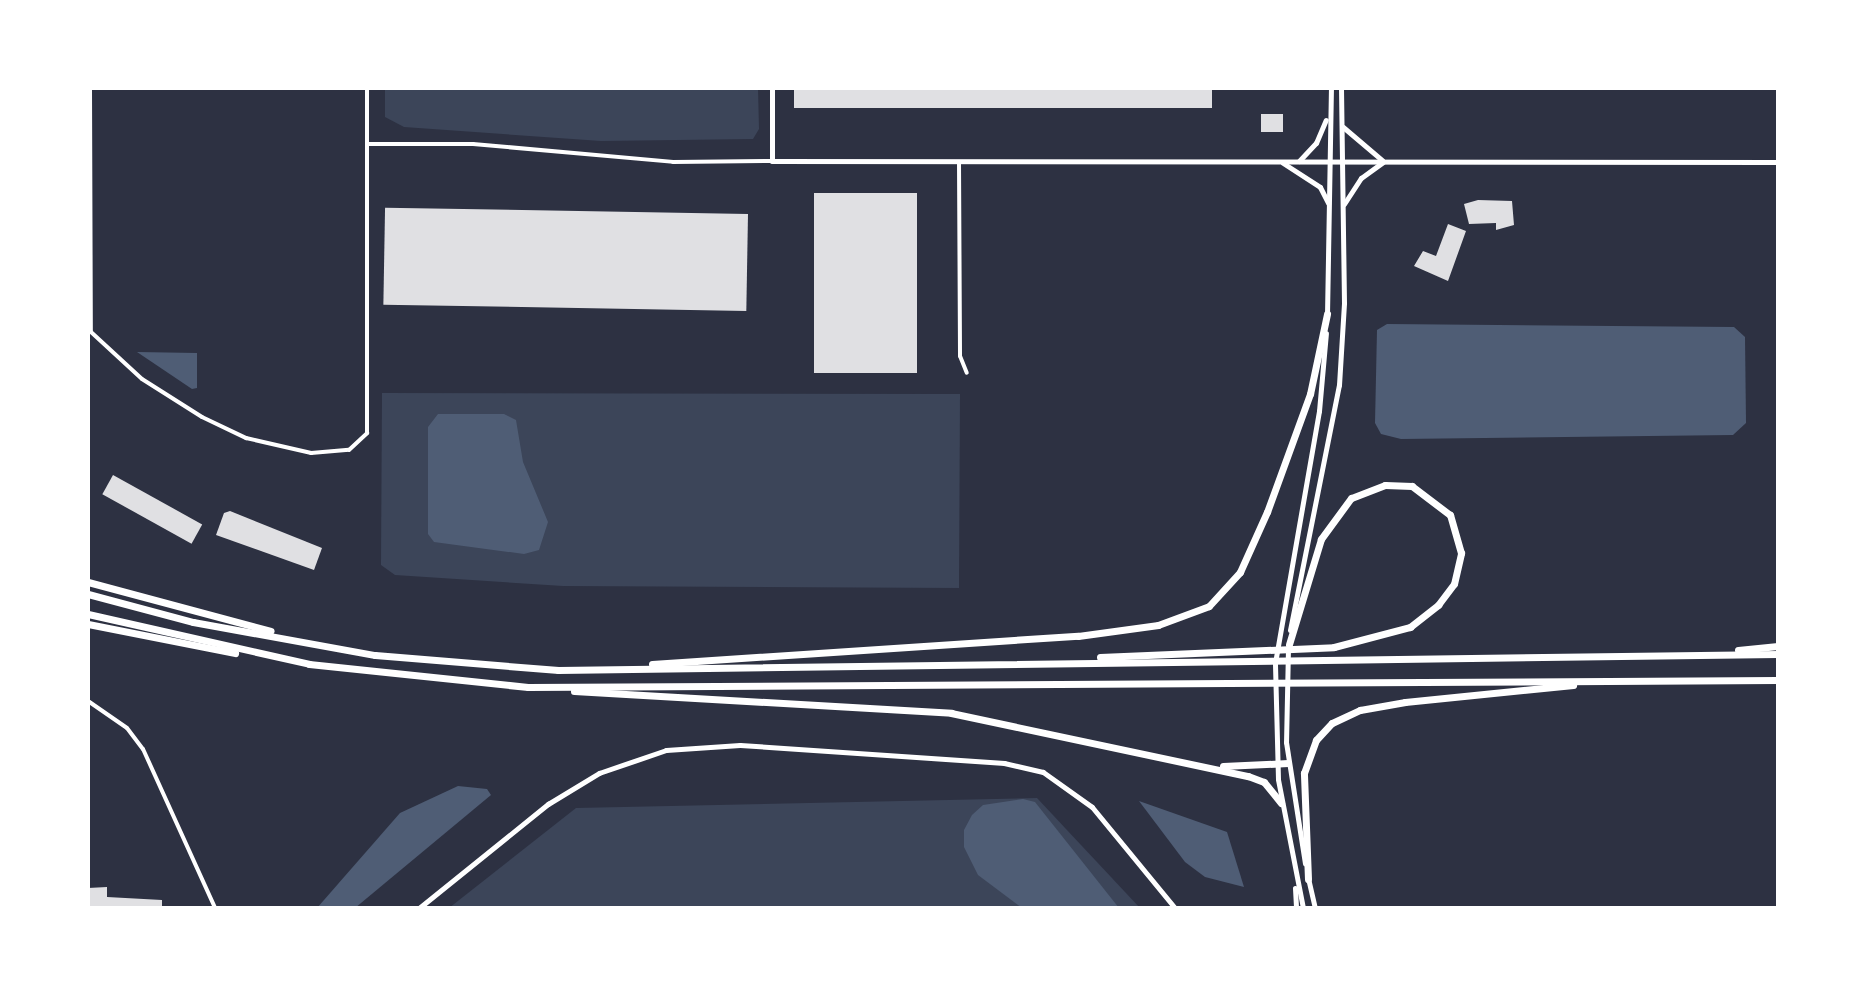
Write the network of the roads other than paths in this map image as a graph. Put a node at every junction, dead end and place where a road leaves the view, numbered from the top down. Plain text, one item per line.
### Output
1 (90, 88) edge
2 (367, 88) edge
3 (772, 88) edge
4 (1331, 88) edge
5 (1341, 88) edge
6 (1329, 116) junction
7 (1343, 127) junction
8 (367, 144) junction
9 (772, 161) junction
10 (1328, 161) junction
11 (959, 162) junction
12 (1282, 162) junction
13 (1298, 162) junction
14 (1342, 162) junction
15 (1384, 162) junction
16 (1778, 162) edge
17 (1329, 203) junction
18 (1343, 205) junction
19 (1327, 314) junction
20 (967, 373) dead end
21 (88, 582) edge
22 (88, 594) edge
23 (1297, 608) junction
24 (88, 614) edge
25 (88, 624) edge
26 (1289, 644) joint
27 (1778, 646) edge
28 (1778, 654) edge
29 (375, 655) junction
30 (1697, 656) junction
31 (1062, 661) junction
32 (309, 664) junction
33 (558, 670) junction
34 (1778, 680) edge
35 (1619, 681) junction
36 (528, 687) junction
37 (88, 701) edge
38 (1277, 763) junction
39 (1288, 763) junction
40 (1206, 766) junction
41 (1281, 803) junction
42 (1295, 879) junction
43 (1308, 879) junction
44 (215, 908) edge
45 (419, 908) edge
46 (1175, 908) edge
47 (1296, 908) edge
48 (1303, 908) edge
49 (1315, 908) edge

1 - 8 street
2 - 8 street
3 - 9 street
4 - 6 street
5 - 7 street
6 - 10 street
6 - 13 street
7 - 14 street
7 - 15 street
8 - 9 street
9 - 11 street
10 - 13 street
10 - 14 street
10 - 17 street
11 - 12 street
11 - 20 street
12 - 13 street
12 - 17 street
14 - 15 street
14 - 18 street
15 - 16 street
15 - 18 street
17 - 19 street
18 - 23 street
19 - 33 highway
19 - 38 street
21 - 29 highway
22 - 29 highway
23 - 26 highway
23 - 31 highway
24 - 32 highway
25 - 32 highway
26 - 39 street
27 - 30 highway
28 - 30 highway
29 - 33 highway
30 - 31 highway
31 - 33 highway
32 - 36 highway
34 - 35 highway
35 - 36 highway
35 - 43 highway
36 - 40 highway
37 - 44 street
38 - 39 highway
38 - 40 highway
38 - 41 street
39 - 43 street
40 - 41 highway
41 - 42 street
42 - 47 street
42 - 48 street
43 - 49 street
45 - 46 street

